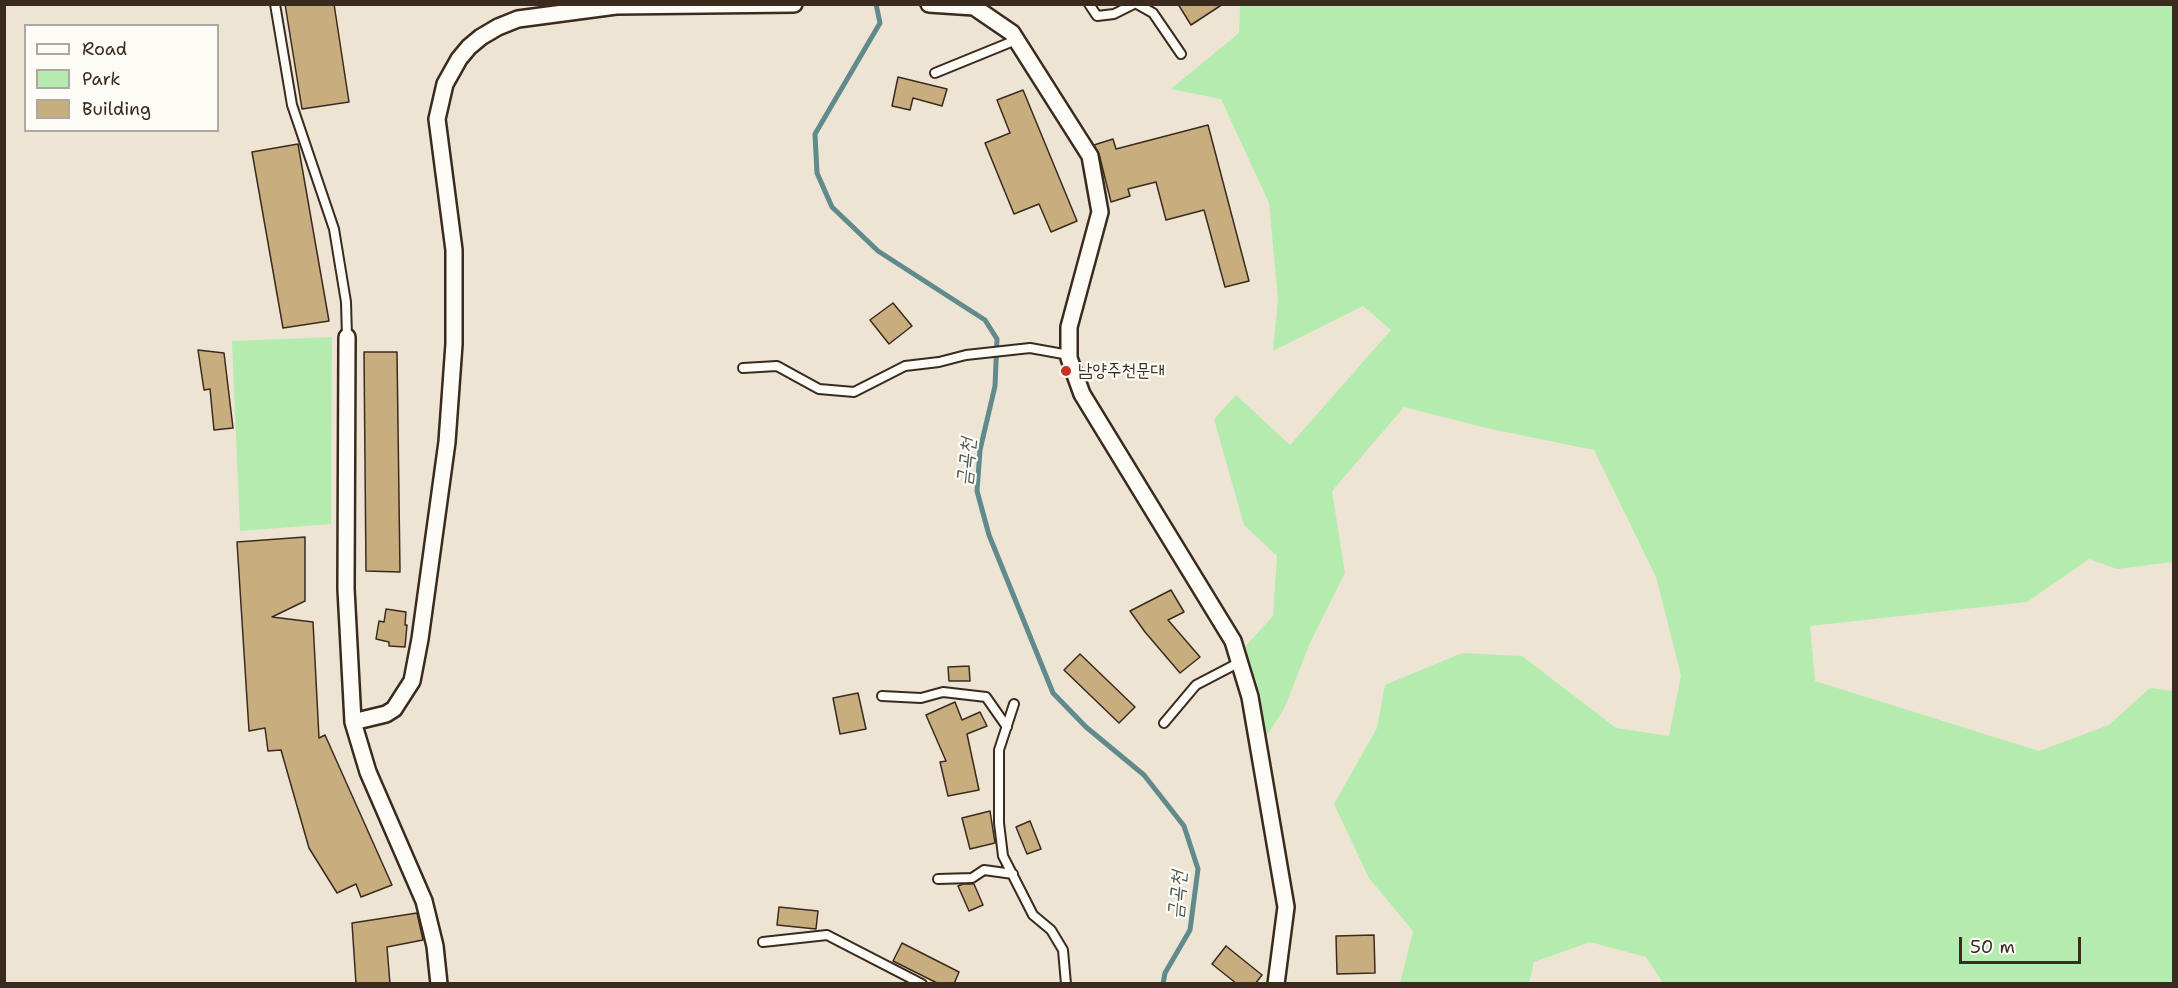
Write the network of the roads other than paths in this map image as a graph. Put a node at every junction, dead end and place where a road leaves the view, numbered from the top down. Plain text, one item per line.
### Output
1 (275, 4) edge
2 (794, 4) edge
3 (929, 4) edge
4 (1089, 4) edge
5 (1135, 4) edge
6 (711, 6) edge
7 (974, 6) edge
8 (1016, 40) junction
9 (1181, 54) dead end
10 (935, 73) dead end
11 (346, 337) joint
12 (1070, 355) junction
13 (743, 368) dead end
14 (1240, 662) junction
15 (882, 696) dead end
16 (352, 700) junction
17 (1014, 704) dead end
18 (383, 715) junction
19 (353, 722) junction
20 (1164, 723) dead end
21 (1007, 727) junction
22 (1013, 874) junction
23 (938, 879) dead end
24 (763, 942) dead end
25 (439, 984) edge
26 (922, 984) edge
27 (1066, 984) edge
28 (1276, 984) edge

1 - 11 lane
2 - 6 street
3 - 7 street
4 - 5 lane
5 - 9 lane
6 - 18 street
7 - 8 street
8 - 10 lane
8 - 12 street
11 - 16 street
12 - 13 lane
12 - 14 street
14 - 20 lane
14 - 28 street
15 - 21 lane
16 - 18 lane
16 - 19 street
17 - 21 lane
18 - 19 street
19 - 25 street
21 - 22 lane
22 - 23 lane
22 - 27 lane
24 - 26 lane

